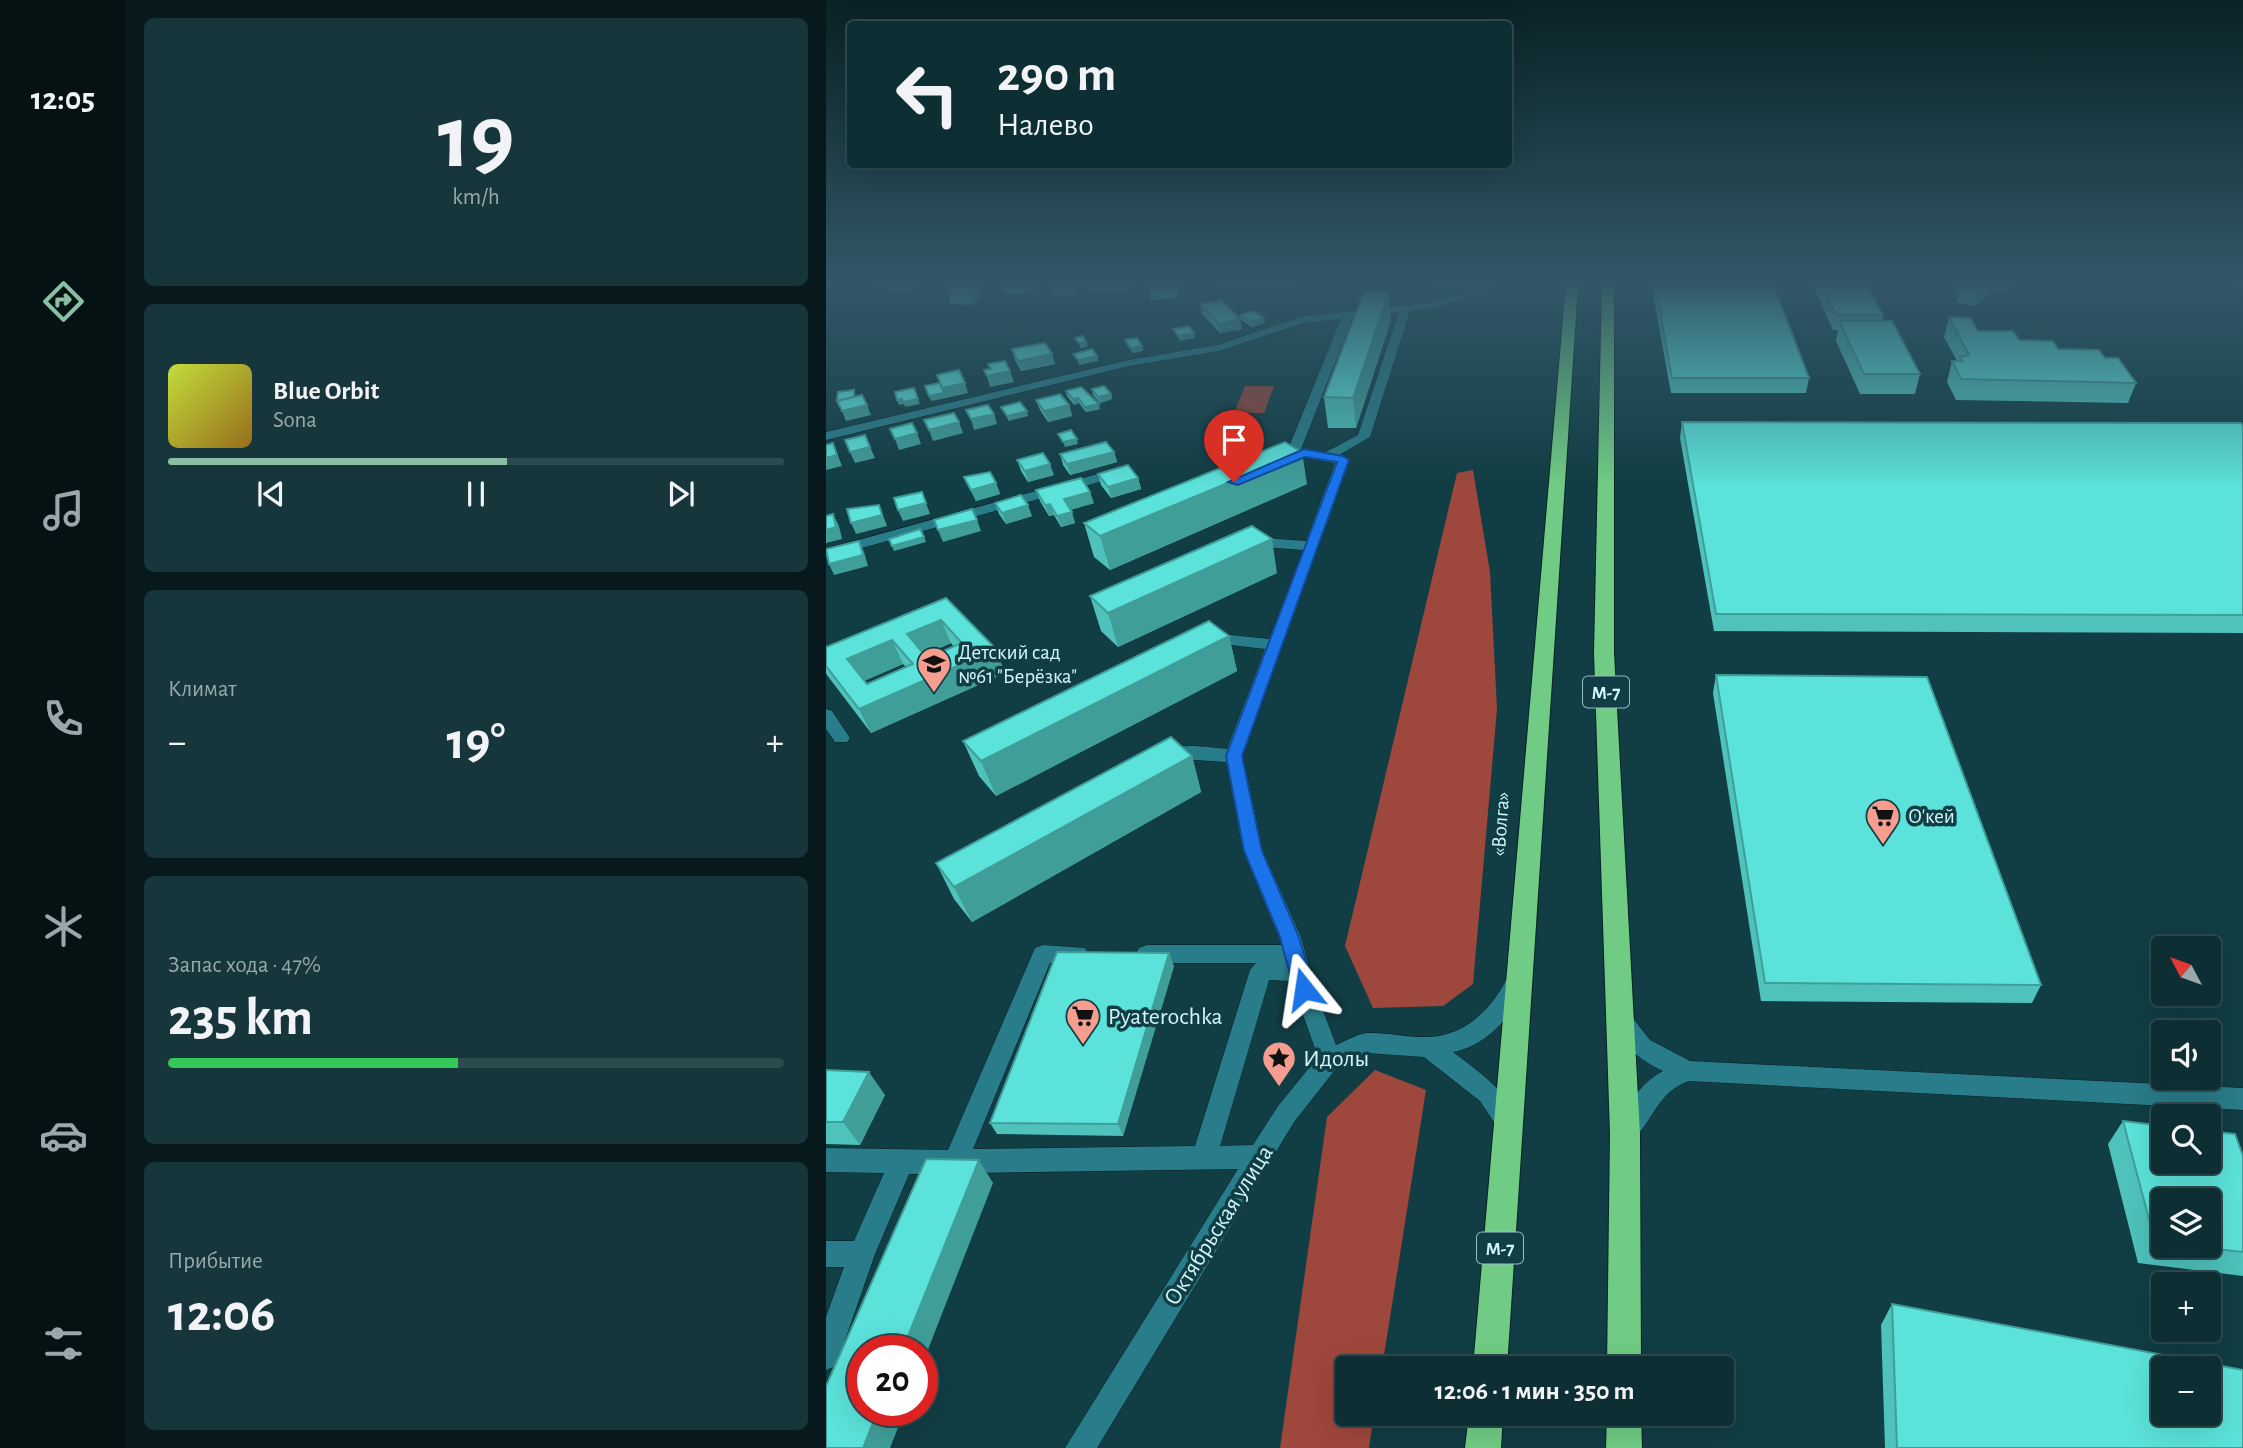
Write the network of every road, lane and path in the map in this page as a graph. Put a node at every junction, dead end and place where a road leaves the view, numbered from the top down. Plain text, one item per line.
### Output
1 (1198, 352) edge
2 (1333, 352) edge
3 (1392, 352) edge
4 (1567, 352) edge
5 (1607, 352) edge
6 (826, 436) edge
7 (1304, 453) junction
8 (1328, 456) junction
9 (1279, 463) edge
10 (1123, 471) edge
11 (1312, 545) junction
12 (1238, 552) edge
13 (826, 554) edge
14 (1276, 645) junction
15 (1196, 650) edge
16 (826, 715) edge
17 (841, 738) dead end
18 (1234, 756) junction
19 (1153, 766) edge
20 (1099, 954) edge
21 (1127, 954) edge
22 (1297, 963) junction
23 (1520, 972) junction
24 (1618, 1008) junction
25 (1429, 1047) junction
26 (1330, 1059) junction
27 (1689, 1070) junction
28 (2243, 1099) edge
29 (1510, 1127) junction
30 (1625, 1134) junction
31 (1261, 1157) junction
32 (1204, 1158) junction
33 (826, 1160) edge
34 (955, 1162) junction
35 (901, 1163) junction
36 (826, 1254) edge
37 (862, 1254) junction
38 (826, 1356) edge
39 (1491, 1356) edge
40 (1624, 1356) edge
41 (1485, 1426) edge
42 (1624, 1426) edge
43 (1080, 1448) edge
44 (1483, 1448) edge
45 (1624, 1448) edge

1 - 6 street
2 - 7 street
3 - 8 street
4 - 23 highway, «Волга» / М-7
5 - 24 highway, М-7
7 - 8 street
7 - 9 street
8 - 11 street
10 - 13 street
11 - 12 street
11 - 14 street
14 - 15 street
14 - 18 street
16 - 17 street
18 - 19 street
18 - 22 street
20 - 34 street
21 - 22 street
22 - 26 street
22 - 32 street
23 - 25 street, Октябрьская улица
23 - 29 highway, «Волга» / М-7
24 - 27 street
24 - 30 highway, М-7
25 - 26 street, Октябрьская улица
25 - 29 street
26 - 31 street, Октябрьская улица
27 - 28 street
27 - 30 street
29 - 39 highway, «Волга» / М-7
30 - 40 highway, М-7
31 - 32 street
31 - 43 street, Октябрьская улица
32 - 34 street
33 - 35 street
34 - 35 street
35 - 37 street
36 - 37 street
37 - 38 street
41 - 44 highway
42 - 45 highway

